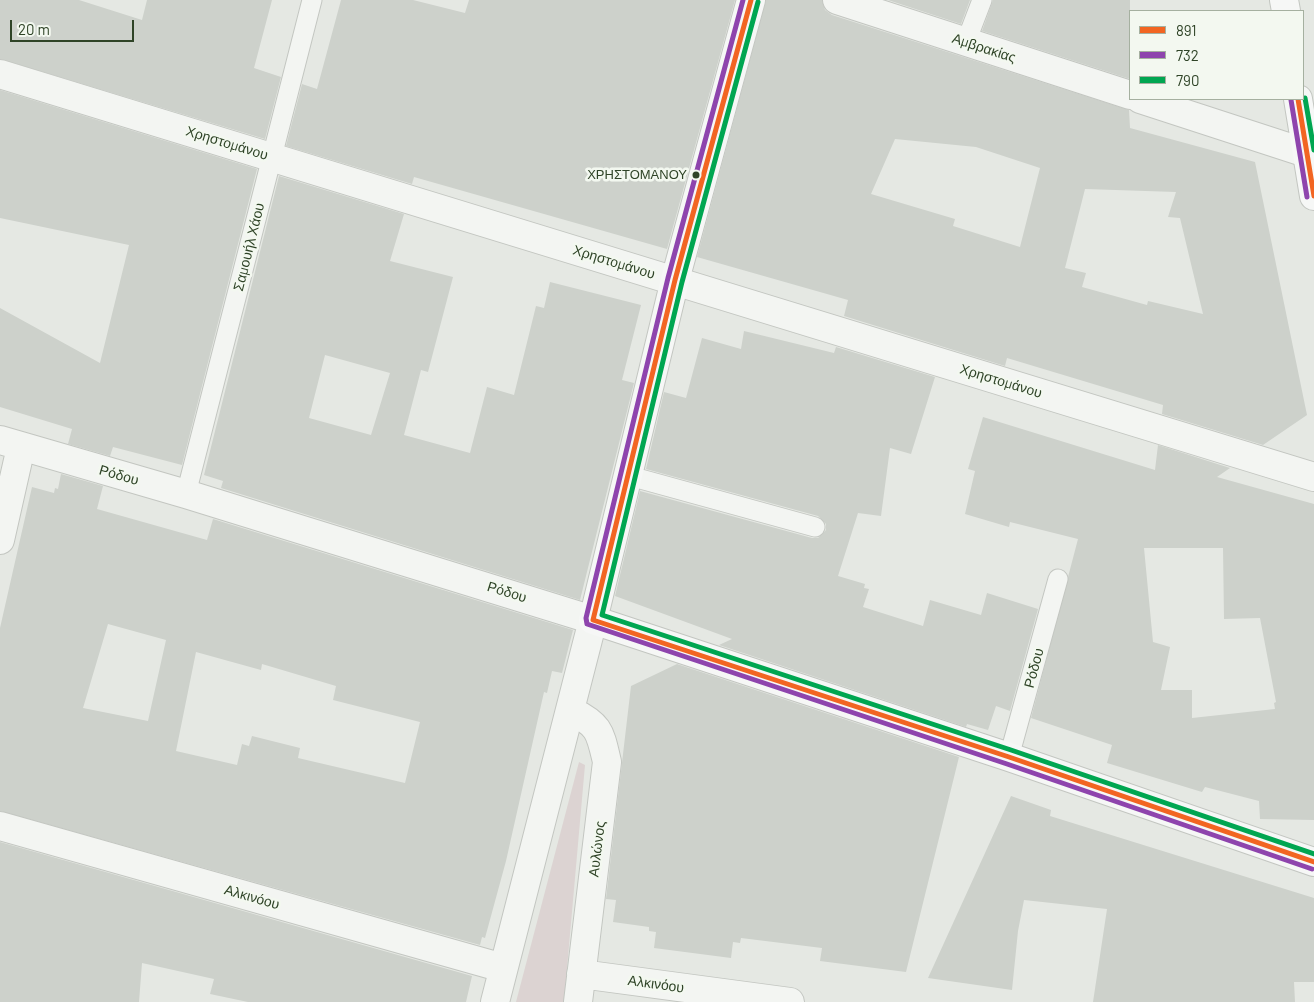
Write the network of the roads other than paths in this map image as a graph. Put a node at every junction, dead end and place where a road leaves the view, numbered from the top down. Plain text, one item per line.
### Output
1 (312, 0) edge
2 (751, 0) edge
3 (837, 0) edge
4 (982, 0) edge
5 (966, 42) junction
6 (0, 74) edge
7 (1129, 95) edge
8 (1143, 100) edge
9 (1298, 100) edge
10 (1306, 153) junction
11 (272, 157) junction
12 (1314, 196) edge
13 (675, 280) junction
14 (10, 444) edge
15 (626, 475) junction
16 (1314, 476) edge
17 (186, 494) junction
18 (815, 527) dead end
19 (0, 540) edge
20 (1058, 579) dead end
21 (593, 620) junction
22 (571, 711) junction
23 (1009, 757) junction
24 (0, 826) edge
25 (1314, 862) edge
26 (504, 968) junction
27 (581, 974) junction
28 (495, 1002) edge
29 (578, 1002) edge
30 (790, 1002) edge

1 - 11 lane, Σαμουήλ Χάου
2 - 13 main road
3 - 5 street, Αμβρακίας
4 - 5 lane
5 - 7 street, Αμβρακίας
6 - 11 street, Χρηστομάνου
8 - 10 street
9 - 10 main road
10 - 12 main road
11 - 13 street, Χρηστομάνου
11 - 17 lane, Σαμουήλ Χάου
13 - 15 main road
13 - 16 street, Χρηστομάνου
14 - 17 street, Ρόδου
14 - 19 street
15 - 18 lane
15 - 21 main road
17 - 21 street, Ρόδου
20 - 23 lane, Ρόδου
21 - 22 street
21 - 23 main road, Ρόδου
22 - 26 street
22 - 27 street, Αυλώνος
23 - 25 main road, Ρόδου
24 - 26 street, Αλκινόου
26 - 28 street
27 - 29 street, Αυλώνος
27 - 30 street, Αλκινόου

